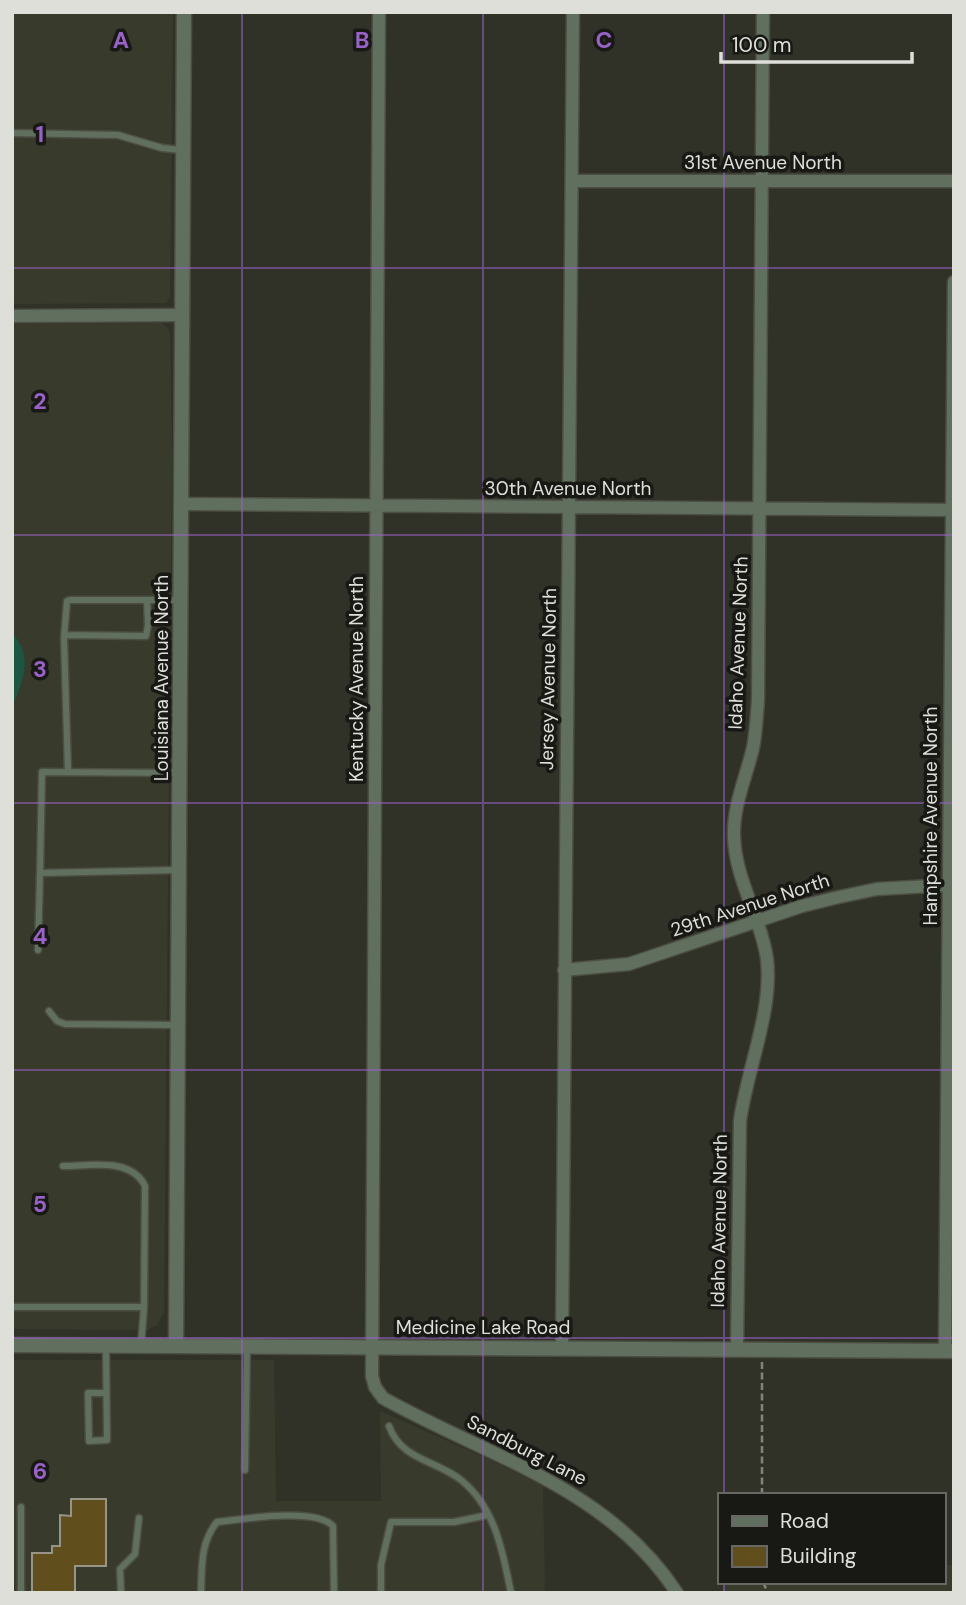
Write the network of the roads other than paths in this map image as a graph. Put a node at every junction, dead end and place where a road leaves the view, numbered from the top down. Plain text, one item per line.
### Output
1 (184, 12) edge
2 (379, 12) edge
3 (573, 12) edge
4 (763, 12) edge
5 (12, 133) edge
6 (183, 150) junction
7 (572, 181) junction
8 (762, 181) junction
9 (954, 181) edge
10 (954, 282) edge
11 (182, 315) junction
12 (12, 316) edge
13 (182, 504) junction
14 (377, 505) junction
15 (569, 507) junction
16 (761, 508) junction
17 (953, 510) edge
18 (147, 600) junction
19 (181, 600) junction
20 (65, 635) junction
21 (68, 771) junction
22 (180, 774) junction
23 (952, 816) edge
24 (179, 870) junction
25 (40, 873) junction
26 (949, 885) junction
27 (756, 922) junction
28 (38, 950) dead end
29 (564, 970) junction
30 (49, 1011) dead end
31 (178, 1025) junction
32 (63, 1166) dead end
33 (12, 1307) edge
34 (144, 1307) junction
35 (12, 1345) edge
36 (106, 1345) junction
37 (141, 1345) junction
38 (176, 1345) junction
39 (247, 1346) junction
40 (371, 1346) junction
41 (562, 1347) junction
42 (737, 1349) junction
43 (949, 1351) edge
44 (106, 1393) junction
45 (389, 1426) dead end
46 (245, 1470) dead end
47 (21, 1507) dead end
48 (488, 1515) junction
49 (139, 1518) dead end
50 (21, 1593) edge
51 (121, 1593) edge
52 (201, 1593) edge
53 (334, 1593) edge
54 (382, 1593) edge
55 (511, 1593) edge
56 (677, 1593) edge

1 - 6 street, Louisiana Avenue North
2 - 14 street, Kentucky Avenue North
3 - 7 street, Jersey Avenue North
4 - 8 street, Idaho Avenue North
5 - 6 lane
6 - 11 street, Louisiana Avenue North
7 - 8 street, 31st Avenue North
7 - 15 street, Jersey Avenue North
8 - 9 street, 31st Avenue North
8 - 16 street, Idaho Avenue North
10 - 17 street, Hampshire Avenue North
11 - 12 street
11 - 13 street, Louisiana Avenue North
13 - 14 street, 30th Avenue North
13 - 19 street, Louisiana Avenue North
14 - 15 street, 30th Avenue North
14 - 40 street, Kentucky Avenue North
15 - 16 street, 30th Avenue North
15 - 29 street, Jersey Avenue North
16 - 17 street, 30th Avenue North
16 - 27 street, Idaho Avenue North
17 - 23 street, Hampshire Avenue North
18 - 19 lane
18 - 20 lane
18 - 20 lane
19 - 22 street, Louisiana Avenue North
20 - 21 lane
21 - 22 lane
21 - 25 lane
22 - 24 street, Louisiana Avenue North
23 - 26 street, Hampshire Avenue North
24 - 25 lane
24 - 31 street, Louisiana Avenue North
25 - 28 lane
26 - 27 street, 29th Avenue North
26 - 43 street, Hampshire Avenue North
27 - 29 street, 29th Avenue North
27 - 42 street, Idaho Avenue North
29 - 41 street, Jersey Avenue North
30 - 31 lane
31 - 38 street, Louisiana Avenue North
32 - 34 lane
33 - 34 lane
34 - 37 lane
35 - 36 street, Medicine Lake Road
36 - 37 street, Medicine Lake Road
36 - 44 lane
37 - 38 street, Medicine Lake Road
38 - 39 street, Medicine Lake Road
39 - 40 street, Medicine Lake Road
39 - 46 lane
40 - 41 street, Medicine Lake Road
40 - 56 street, Sandburg Lane
41 - 42 street, Medicine Lake Road
42 - 43 street, Medicine Lake Road
44 - 44 lane
45 - 48 lane
47 - 50 lane
48 - 54 lane
48 - 55 lane
49 - 51 lane
52 - 53 lane

